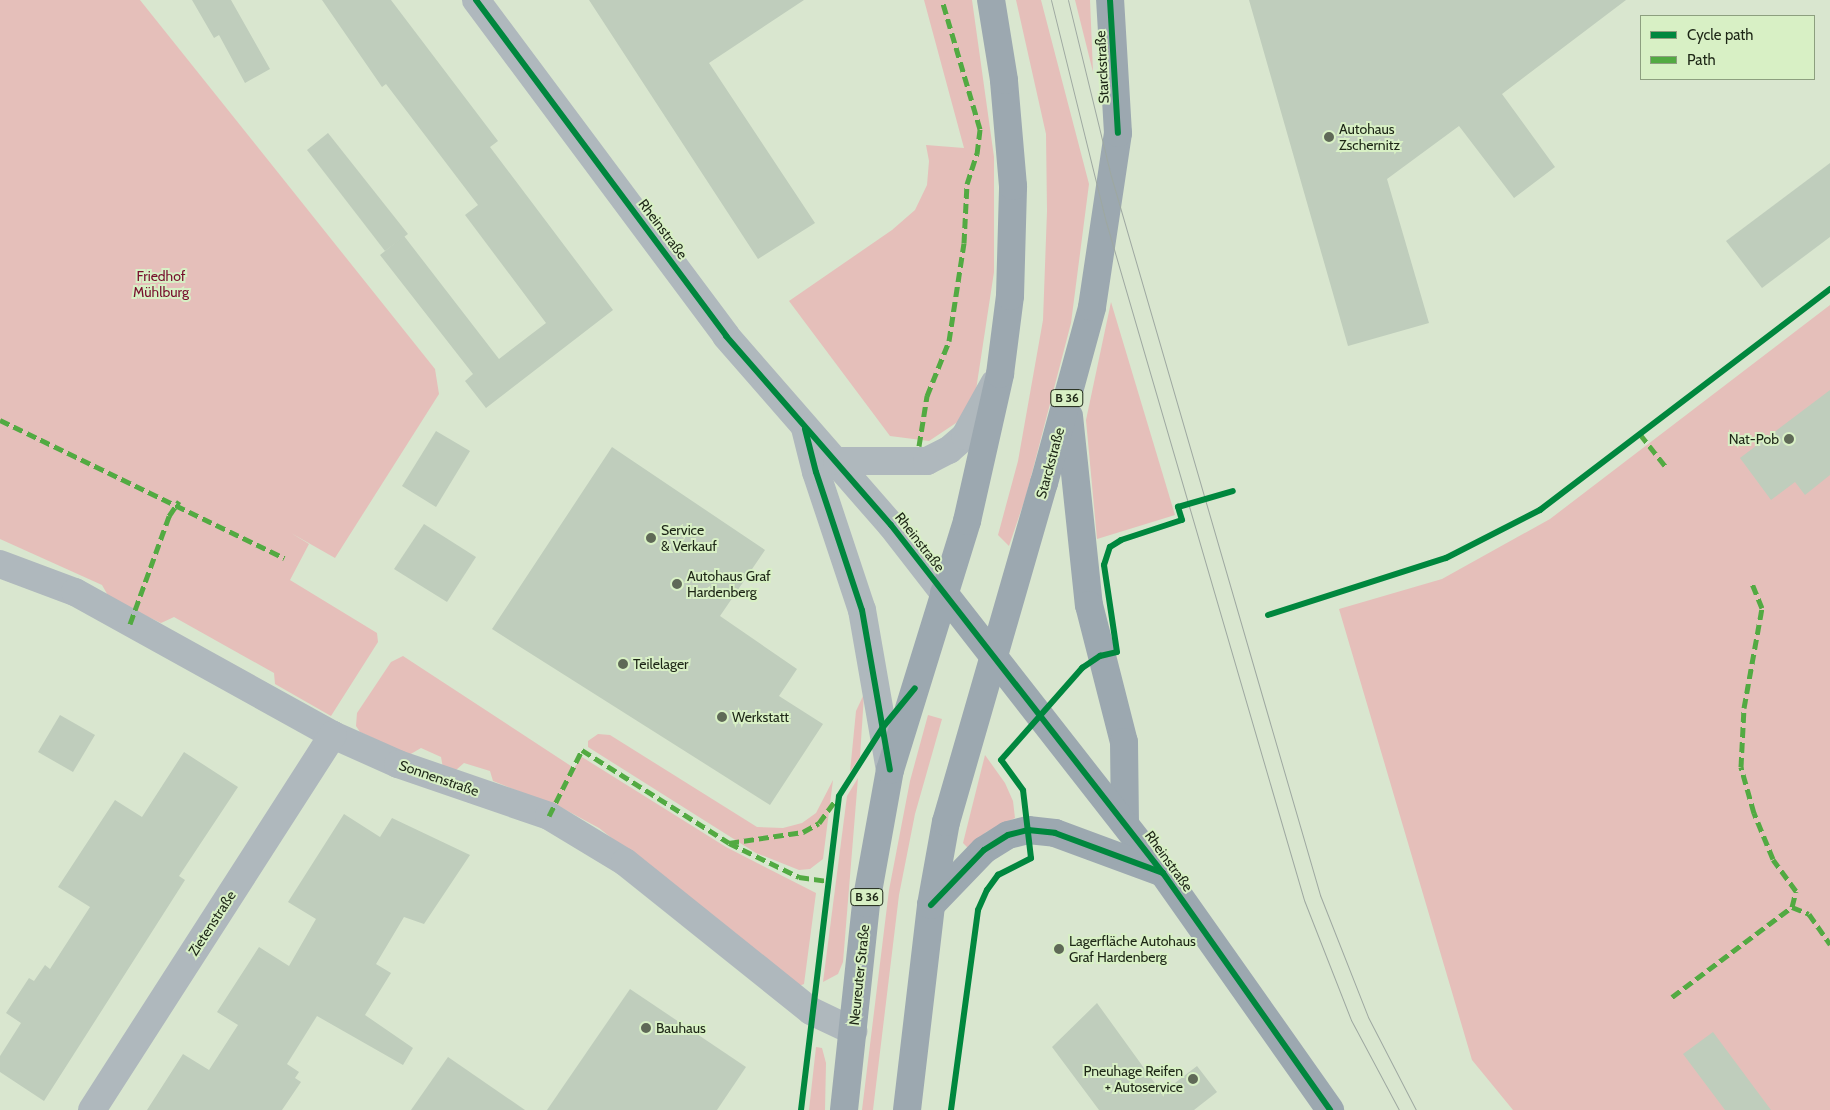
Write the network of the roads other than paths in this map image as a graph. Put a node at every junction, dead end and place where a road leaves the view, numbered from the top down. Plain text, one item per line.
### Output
1 (476, 0) edge
2 (991, 0) edge
3 (1110, 0) edge
4 (1000, 374) junction
5 (1068, 397) junction
6 (804, 427) junction
7 (837, 461) junction
8 (0, 564) edge
9 (944, 593) junction
10 (994, 657) junction
11 (333, 735) junction
12 (890, 770) junction
13 (1125, 823) junction
14 (1163, 873) junction
15 (931, 905) junction
16 (853, 1031) junction
17 (92, 1110) edge
18 (844, 1110) edge
19 (907, 1110) edge
20 (1330, 1110) edge

1 - 6 street, Rheinstraße
2 - 4 main road, B 36
3 - 5 main road, Starckstraße / B 36
4 - 7 street
4 - 9 main road, Neureuter Straße / B 36
5 - 10 main road, Starckstraße / B 36
5 - 13 main road
6 - 7 street, Rheinstraße
6 - 12 street
7 - 9 street, Rheinstraße
8 - 11 street, Sonnenstraße
9 - 10 main road, Rheinstraße
9 - 12 main road, Neureuter Straße / B 36
10 - 13 main road, Rheinstraße
10 - 15 main road
11 - 16 street, Sonnenstraße
11 - 17 street, Zietenstraße
12 - 16 main road, Neureuter Straße / B 36
13 - 14 main road, Rheinstraße
14 - 15 main road
14 - 20 main road, Rheinstraße
15 - 19 main road
16 - 18 main road, Neureuter Straße / B 36

